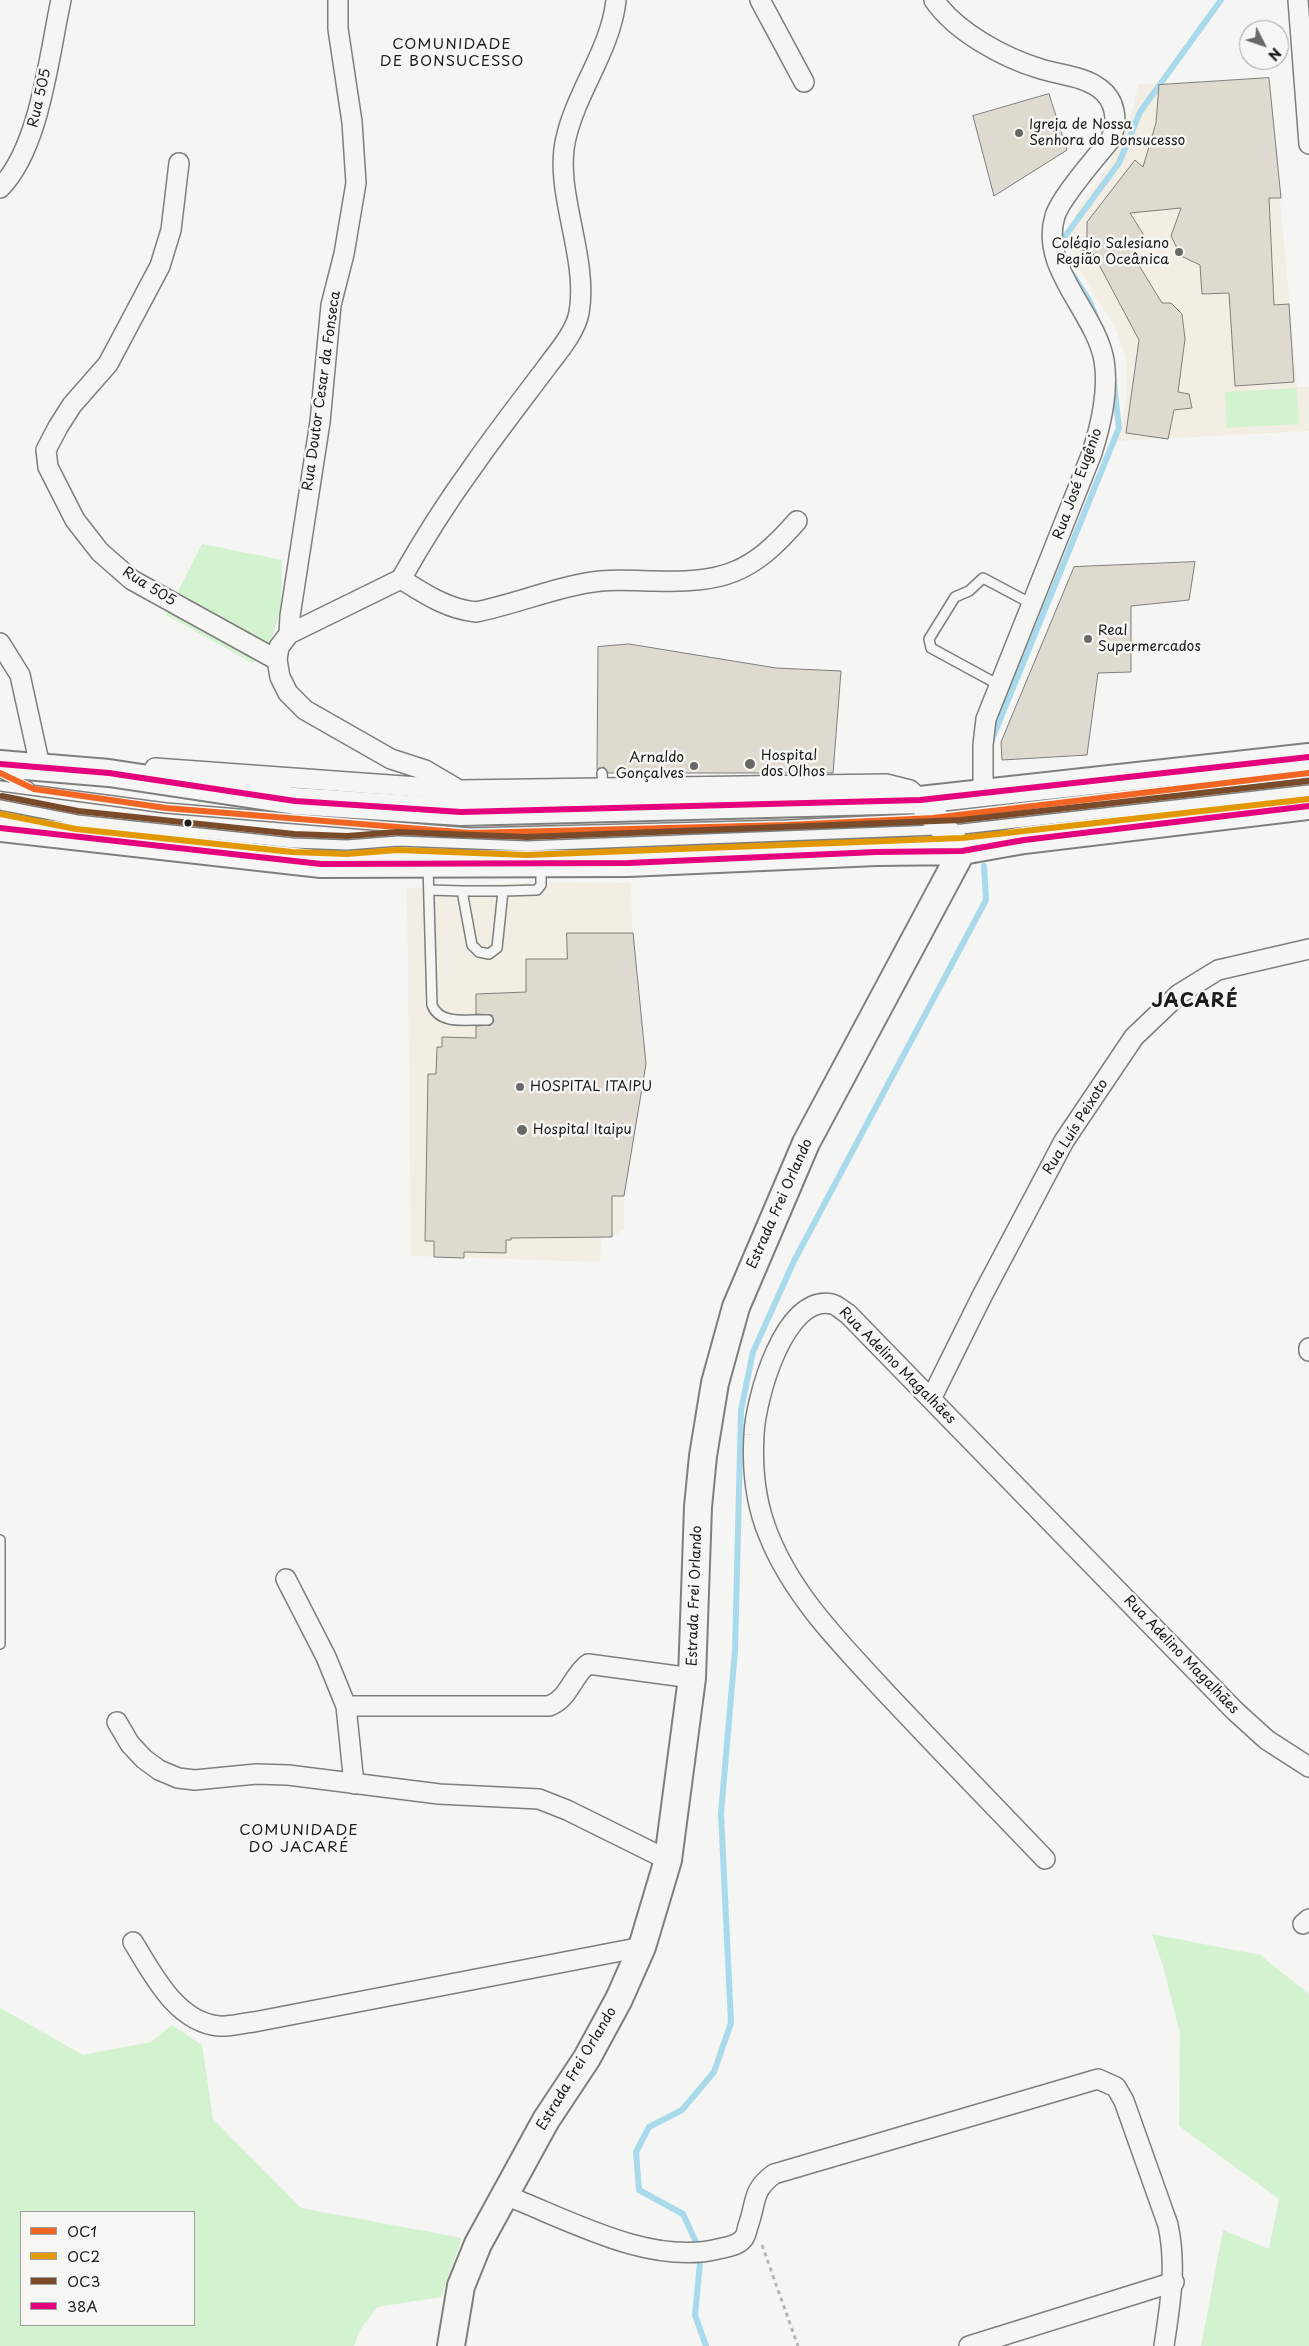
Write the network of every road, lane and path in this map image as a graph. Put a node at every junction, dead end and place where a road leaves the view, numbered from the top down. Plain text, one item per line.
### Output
1 (61, 0) edge
2 (338, 0) edge
3 (616, 0) edge
4 (760, 0) edge
5 (934, 0) edge
6 (1298, 0) edge
7 (804, 82) dead end
8 (1309, 144) edge
9 (179, 163) dead end
10 (0, 188) edge
11 (797, 521) dead end
12 (401, 579) junction
13 (1033, 605) junction
14 (289, 634) junction
15 (0, 643) edge
16 (276, 660) junction
17 (999, 684) junction
18 (1309, 757) edge
19 (0, 764) edge
20 (0, 773) edge
21 (109, 773) junction
22 (1309, 773) edge
23 (37, 778) junction
24 (0, 786) edge
25 (459, 790) junction
26 (1309, 790) edge
27 (983, 794) junction
28 (0, 805) edge
29 (1309, 806) edge
30 (932, 816) junction
31 (0, 828) edge
32 (962, 851) junction
33 (428, 863) junction
34 (541, 864) junction
35 (429, 890) junction
36 (462, 890) junction
37 (504, 891) junction
38 (1309, 949) edge
39 (488, 1020) dead end
40 (931, 1399) junction
41 (0, 1540) edge
42 (286, 1578) dead end
43 (0, 1644) edge
44 (692, 1678) junction
45 (346, 1706) junction
46 (117, 1722) dead end
47 (1309, 1767) edge
48 (354, 1784) junction
49 (1045, 1859) dead end
50 (668, 1860) junction
51 (133, 1942) dead end
52 (642, 1947) junction
53 (505, 2195) junction
54 (752, 2216) junction
55 (1174, 2282) junction
56 (451, 2346) edge
57 (798, 2346) edge
58 (969, 2346) edge
59 (1164, 2346) edge

1 - 10 street, Rua 505
2 - 14 street, Rua Doutor Cesar da Fonseca
3 - 12 street
4 - 7 street
5 - 13 street, Rua José Eugênio
6 - 8 street
9 - 16 street, Rua 505
11 - 12 street
12 - 14 street
13 - 17 street, Rua José Eugênio
13 - 17 lane
14 - 16 street
15 - 23 street
16 - 25 street
17 - 27 street, Rua José Eugênio
18 - 27 main road
19 - 23 main road
20 - 23 lane
21 - 23 main road
21 - 25 street
21 - 30 main road
22 - 30 lane
23 - 24 lane
23 - 30 lane
25 - 30 street
26 - 30 lane
27 - 30 main road
28 - 30 lane
29 - 32 main road
30 - 32 main road
31 - 33 main road
32 - 34 main road
32 - 44 main road, Estrada Frei Orlando
33 - 34 main road
33 - 35 lane
34 - 37 lane
35 - 36 lane
35 - 39 lane
36 - 37 lane
36 - 37 lane
38 - 40 street, Rua Luís Peixoto
40 - 47 street, Rua Adelino Magalhães
40 - 49 street, Rua Adelino Magalhães
41 - 43 lane
42 - 45 street
44 - 45 street
44 - 50 main road, Estrada Frei Orlando
45 - 48 street
46 - 48 street
48 - 50 street
50 - 52 main road, Estrada Frei Orlando
51 - 52 street
52 - 53 main road, Estrada Frei Orlando
53 - 54 street
53 - 56 main road, Estrada Frei Orlando
54 - 55 street
54 - 57 path
55 - 58 street
55 - 59 street

